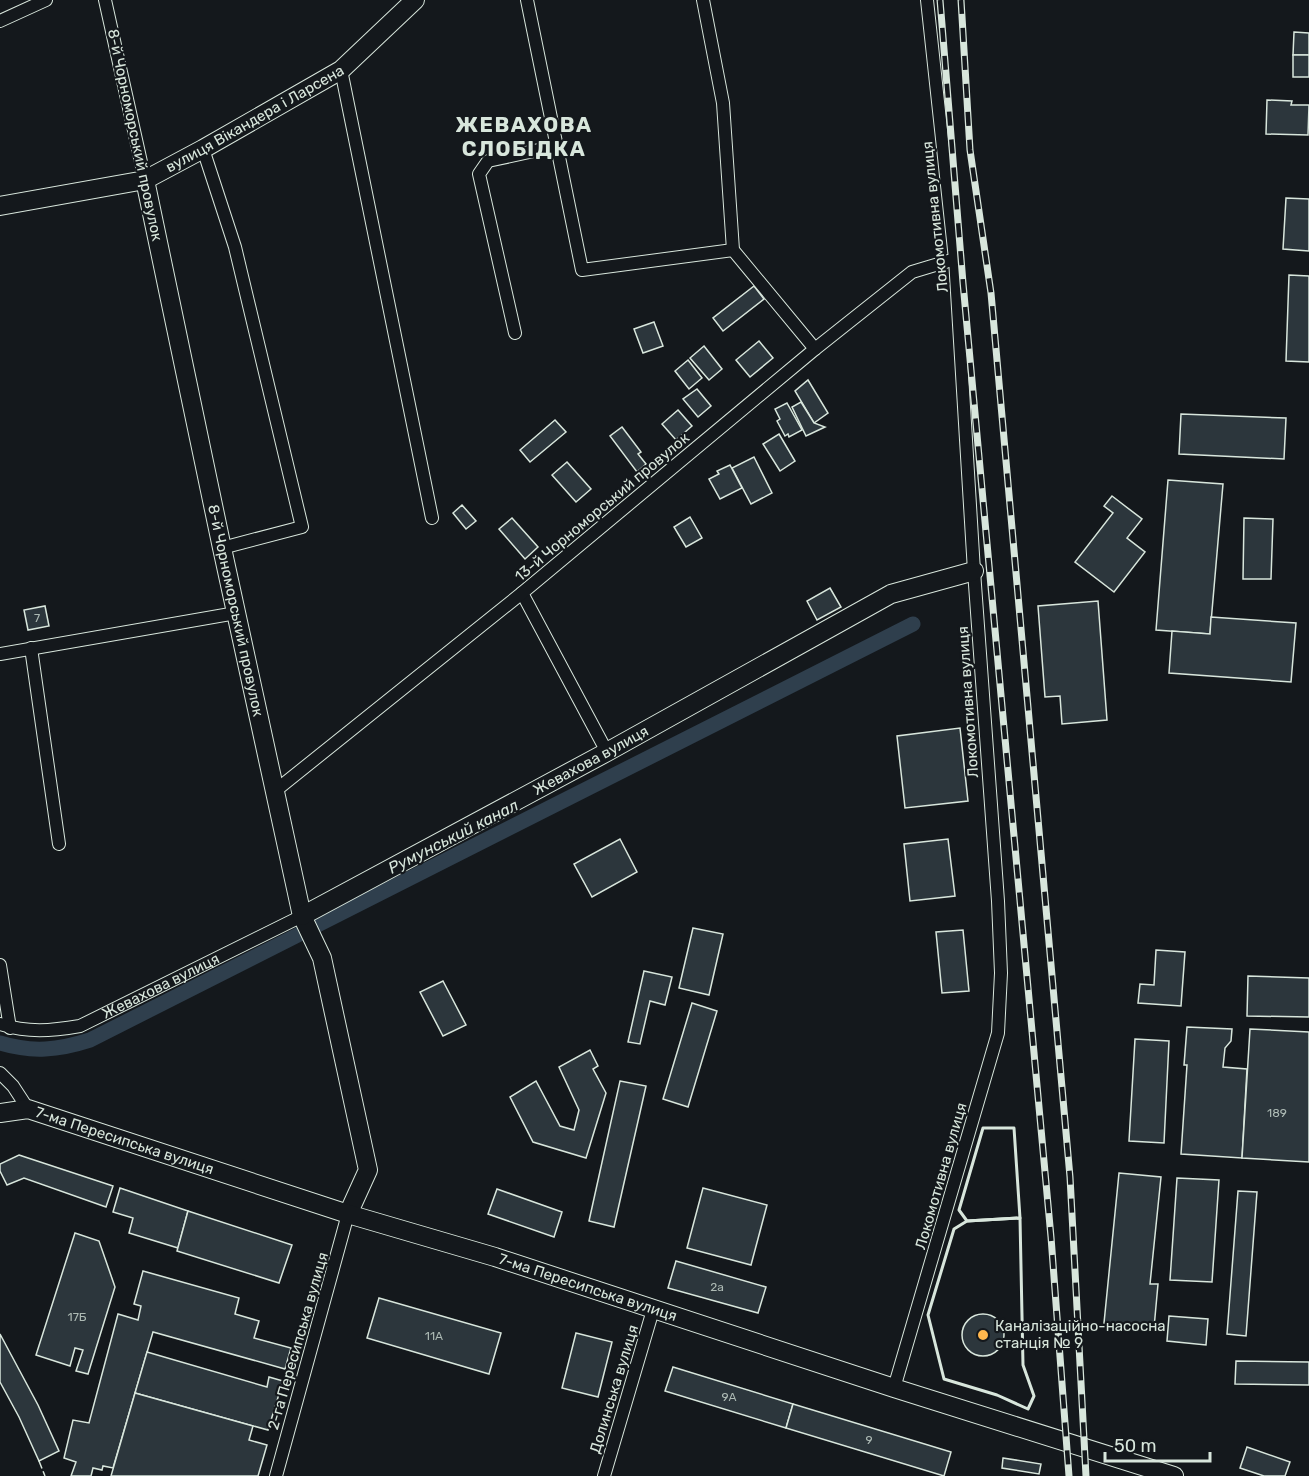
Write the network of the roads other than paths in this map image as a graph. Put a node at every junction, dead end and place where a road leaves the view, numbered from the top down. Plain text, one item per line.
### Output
1 (46, 0) edge
2 (105, 0) edge
3 (415, 0) edge
4 (526, 0) edge
5 (703, 0) edge
6 (927, 0) edge
7 (0, 21) edge
8 (341, 70) junction
9 (557, 146) junction
10 (203, 149) junction
11 (146, 180) junction
12 (0, 206) edge
13 (733, 250) junction
14 (956, 259) junction
15 (515, 333) dead end
16 (815, 349) junction
17 (432, 519) dead end
18 (222, 548) junction
19 (974, 571) junction
20 (522, 592) junction
21 (236, 613) junction
22 (31, 648) junction
23 (0, 654) edge
24 (607, 752) junction
25 (275, 791) junction
26 (59, 844) dead end
27 (302, 916) junction
28 (0, 965) edge
29 (5, 1026) edge
30 (0, 1073) edge
31 (28, 1109) junction
32 (0, 1113) edge
33 (348, 1214) junction
34 (653, 1310) junction
35 (894, 1388) junction
36 (276, 1476) edge
37 (604, 1476) edge
38 (1174, 1476) edge

1 - 7 street
2 - 11 street, 8-й Чорноморський провулок
3 - 8 street, вулиця Вікандера і Ларсена
4 - 9 street
5 - 13 street
6 - 14 street, Локомотивна вулиця
8 - 10 street, вулиця Вікандера і Ларсена
8 - 17 street
9 - 13 street
9 - 15 street
10 - 11 street, вулиця Вікандера і Ларсена
10 - 18 street
11 - 12 street, вулиця Вікандера і Ларсена
11 - 18 street, 8-й Чорноморський провулок
13 - 16 street
14 - 16 street, 13-й Чорноморський провулок
14 - 19 street, Локомотивна вулиця
16 - 20 street, 13-й Чорноморський провулок
18 - 21 street, 8-й Чорноморський провулок
19 - 24 street, Жевахова вулиця
19 - 35 street, Локомотивна вулиця
20 - 24 street
20 - 25 street, 13-й Чорноморський провулок
21 - 22 street
21 - 25 street, 8-й Чорноморський провулок
22 - 23 street
22 - 26 street
24 - 27 street, Жевахова вулиця
25 - 27 street, 8-й Чорноморський провулок
27 - 29 street, Жевахова вулиця
27 - 33 street, 8-й Чорноморський провулок
28 - 29 street
30 - 31 street
31 - 32 street, 7-ма Пересипська вулиця
31 - 33 street, 7-ма Пересипська вулиця
33 - 34 street, 7-ма Пересипська вулиця
33 - 36 street, 2-га Пересипська вулиця
34 - 35 street, 7-ма Пересипська вулиця
34 - 37 street, Долинська вулиця
35 - 38 street, 7-ма Пересипська вулиця

